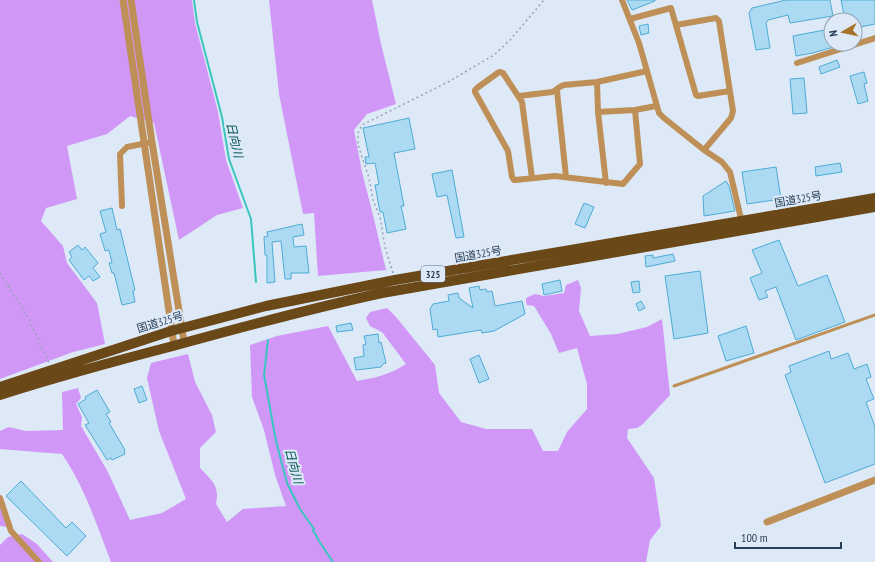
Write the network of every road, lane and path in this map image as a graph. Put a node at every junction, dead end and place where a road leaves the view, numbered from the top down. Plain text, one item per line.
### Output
1 (122, 0) edge
2 (131, 0) edge
3 (544, 0) edge
4 (622, 0) edge
5 (630, 19) junction
6 (676, 25) junction
7 (875, 38) edge
8 (797, 63) dead end
9 (647, 71) junction
10 (597, 82) junction
11 (556, 91) junction
12 (730, 91) junction
13 (519, 96) junction
14 (656, 106) junction
15 (635, 110) junction
16 (598, 112) junction
17 (152, 142) junction
18 (144, 144) junction
19 (704, 150) junction
20 (566, 177) junction
21 (532, 178) junction
22 (606, 183) junction
23 (875, 198) edge
24 (122, 206) dead end
25 (875, 207) edge
26 (742, 225) junction
27 (0, 273) edge
28 (395, 280) junction
29 (875, 316) edge
30 (176, 329) junction
31 (184, 342) junction
32 (174, 345) junction
33 (52, 370) junction
34 (674, 386) dead end
35 (0, 387) edge
36 (0, 395) edge
37 (875, 480) edge
38 (0, 498) edge
39 (767, 522) dead end
40 (39, 562) edge

1 - 18 street
2 - 17 street
3 - 28 path
4 - 5 street
5 - 6 street
5 - 9 street
6 - 12 street
6 - 12 street
7 - 8 street
9 - 10 street
9 - 14 street
10 - 11 street
10 - 16 street
11 - 13 street
11 - 20 street
12 - 19 street
13 - 21 street
13 - 21 street
14 - 15 street
14 - 19 street
15 - 16 street
15 - 22 street
16 - 22 street
17 - 18 street
17 - 30 street
18 - 24 street
18 - 30 street
19 - 26 street
20 - 21 street
20 - 22 street
23 - 26 highway, 国道325号 / 325
25 - 26 highway, 国道325号 / 325
26 - 28 highway, 国道325号 / 325
26 - 31 highway, 国道325号 / 325
27 - 33 path
28 - 30 highway, 国道325号 / 325
29 - 34 lane
30 - 31 street
30 - 32 street
30 - 33 highway, 国道325号 / 325
31 - 32 highway, 国道325号 / 325
32 - 36 highway, 国道325号 / 325
33 - 35 highway, 国道325号 / 325
37 - 39 street
38 - 40 street

